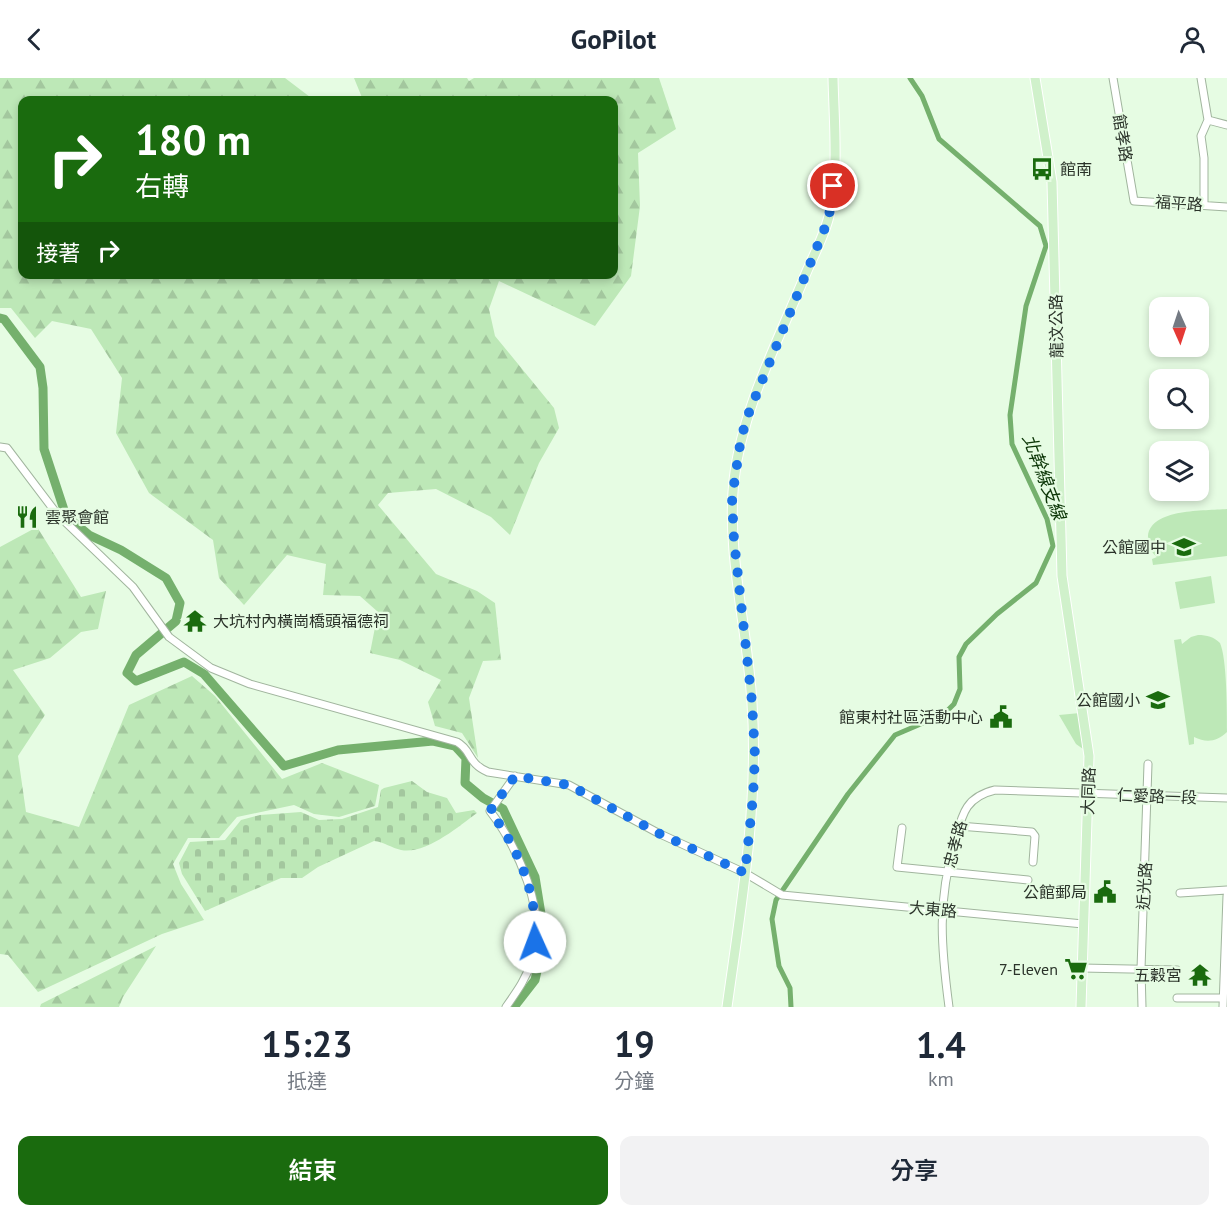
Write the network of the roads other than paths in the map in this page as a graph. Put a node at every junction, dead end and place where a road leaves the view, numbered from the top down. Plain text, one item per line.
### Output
1 (833, 78) edge
2 (1035, 78) edge
3 (1113, 78) edge
4 (1201, 78) edge
5 (1208, 120) junction
6 (1227, 125) edge
7 (1133, 198) joint
8 (1203, 205) junction
9 (1227, 207) edge
10 (4, 447) edge
11 (1062, 576) joint
12 (1148, 764) dead end
13 (515, 776) junction
14 (1087, 794) junction
15 (1147, 796) junction
16 (1227, 798) edge
17 (959, 826) junction
18 (902, 828) dead end
19 (1033, 862) dead end
20 (947, 872) junction
21 (745, 873) junction
22 (1028, 880) dead end
23 (1227, 890) edge
24 (1180, 893) dead end
25 (1227, 896) edge
26 (941, 909) junction
27 (1083, 924) junction
28 (1082, 968) junction
29 (1140, 969) junction
30 (1177, 969) dead end
31 (1177, 998) dead end
32 (1223, 998) junction
33 (506, 1007) edge
34 (727, 1007) edge
35 (948, 1007) edge
36 (1081, 1007) edge
37 (1142, 1007) edge
38 (1223, 1007) edge

1 - 21 main road
2 - 11 main road, 龍汶公路
3 - 7 street, 館孝路
4 - 5 street
5 - 6 street
5 - 8 street
7 - 8 street, 福平路
8 - 9 street, 福平路
10 - 13 street
11 - 14 main road, 大同路
12 - 15 street, 近光路
13 - 21 street
13 - 33 street
14 - 15 street, 仁愛路一段
14 - 17 street, 忠孝路
14 - 27 main road, 大同路
15 - 16 street, 仁愛路一段
15 - 29 street, 近光路
17 - 19 street
17 - 20 street, 忠孝路
18 - 20 street
20 - 22 street
20 - 26 street, 忠孝路
21 - 26 street, 大東路
21 - 34 main road
23 - 24 street
25 - 32 street
26 - 27 street, 大東路
26 - 35 street, 忠孝路
27 - 28 main road, 大同路
28 - 29 street
28 - 36 main road, 大同路
29 - 30 street
29 - 37 street, 近光路
31 - 32 street
32 - 38 street

